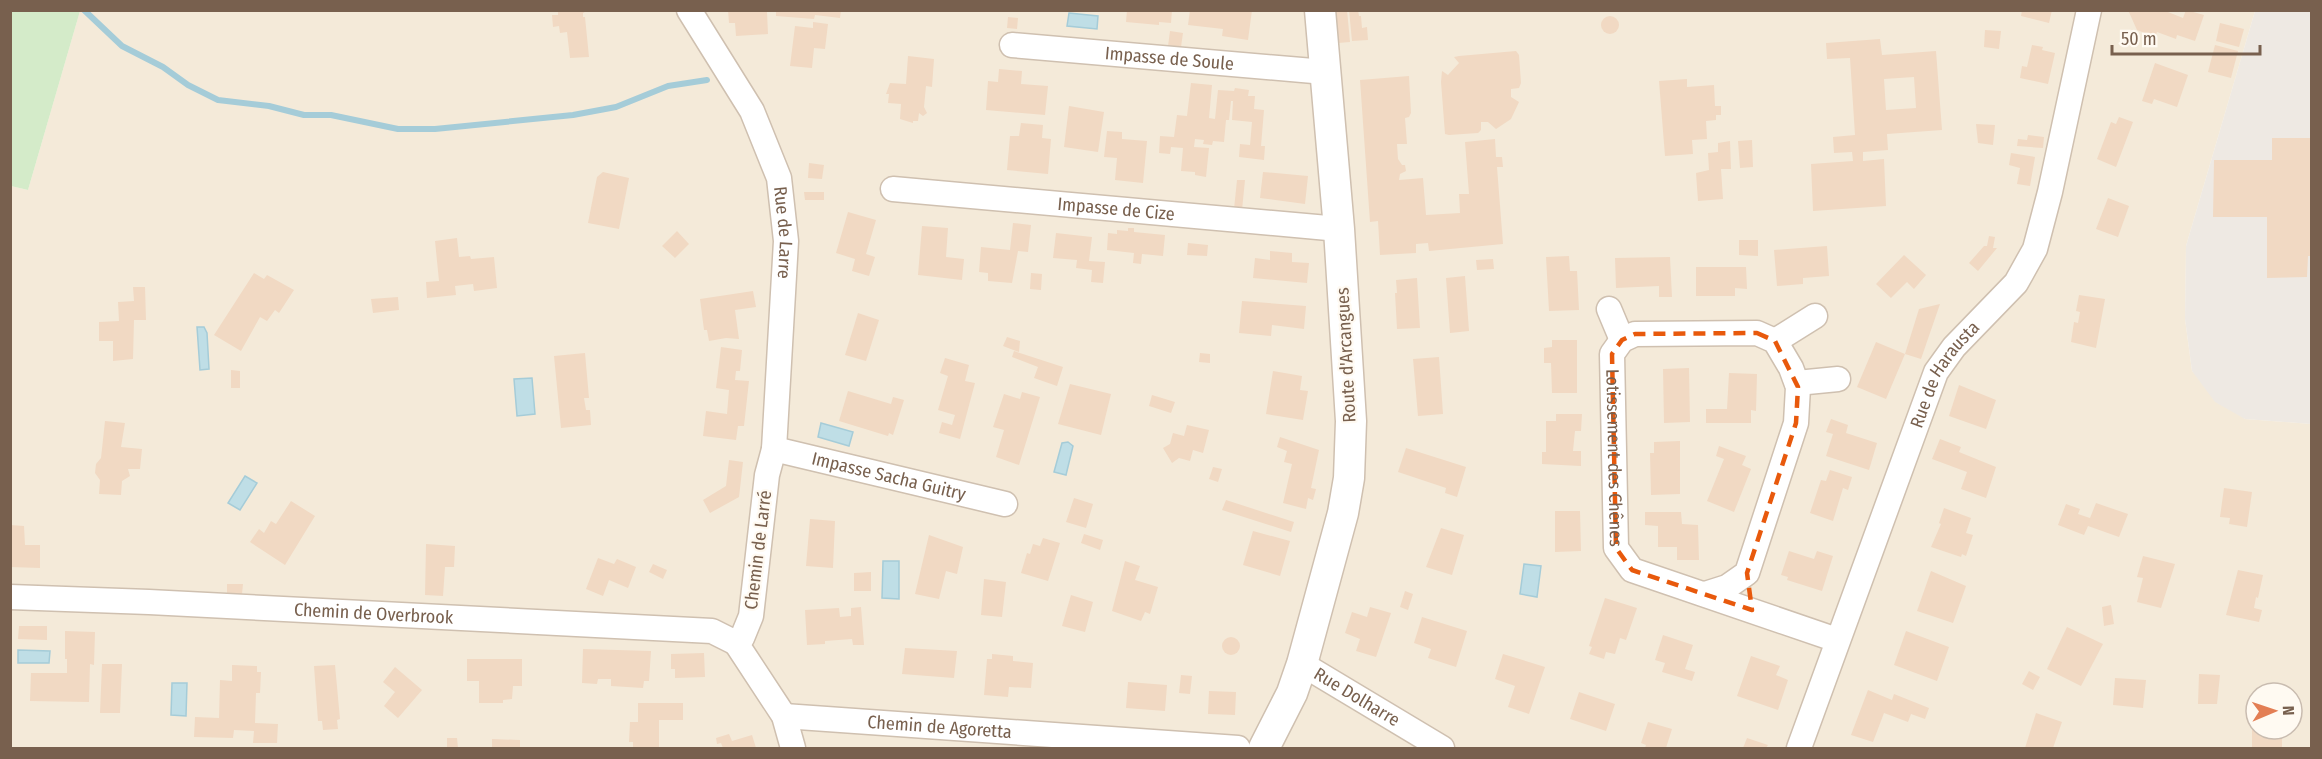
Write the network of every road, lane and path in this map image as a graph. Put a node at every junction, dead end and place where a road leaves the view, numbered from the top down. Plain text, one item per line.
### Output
1 (689, 10) edge
2 (1320, 10) edge
3 (2089, 10) edge
4 (1012, 45) dead end
5 (1325, 72) junction
6 (893, 189) dead end
7 (1339, 229) junction
8 (1609, 309) dead end
9 (1815, 316) dead end
10 (1622, 340) junction
11 (1775, 341) junction
12 (1838, 379) dead end
13 (1797, 383) junction
14 (774, 449) junction
15 (767, 475) joint
16 (1005, 504) dead end
17 (1747, 573) junction
18 (1705, 594) junction
19 (10, 597) edge
20 (1752, 610) junction
21 (1837, 640) junction
22 (736, 643) junction
23 (1302, 664) junction
24 (784, 716) junction
25 (793, 748) edge
26 (1238, 748) edge
27 (1264, 748) edge
28 (1442, 748) edge
29 (1799, 748) edge

1 - 14 street, Rue de Larre
2 - 5 street, Route d'Arcangues
3 - 21 street, Rue de Harausta
4 - 5 street, Impasse de Soule
5 - 7 street, Route d'Arcangues
6 - 7 street, Impasse de Cize
7 - 23 street, Route d'Arcangues
8 - 10 street
9 - 11 street
10 - 11 street
10 - 18 street, Lotissement des Chênes
11 - 13 street
12 - 13 street
13 - 17 street
14 - 15 street, Rue de Larre
14 - 16 street, Impasse Sacha Guitry
15 - 22 street, Chemin de Larré
17 - 18 street
17 - 20 street
18 - 20 street, Lotissement des Chênes
19 - 22 street, Chemin de Overbrook
20 - 21 street, Lotissement des Chênes
21 - 29 street, Rue de Harausta
22 - 24 street
23 - 27 street, Route d'Arcangues
23 - 28 street, Rue Dolharre
24 - 25 street
24 - 26 street, Chemin de Agoretta

